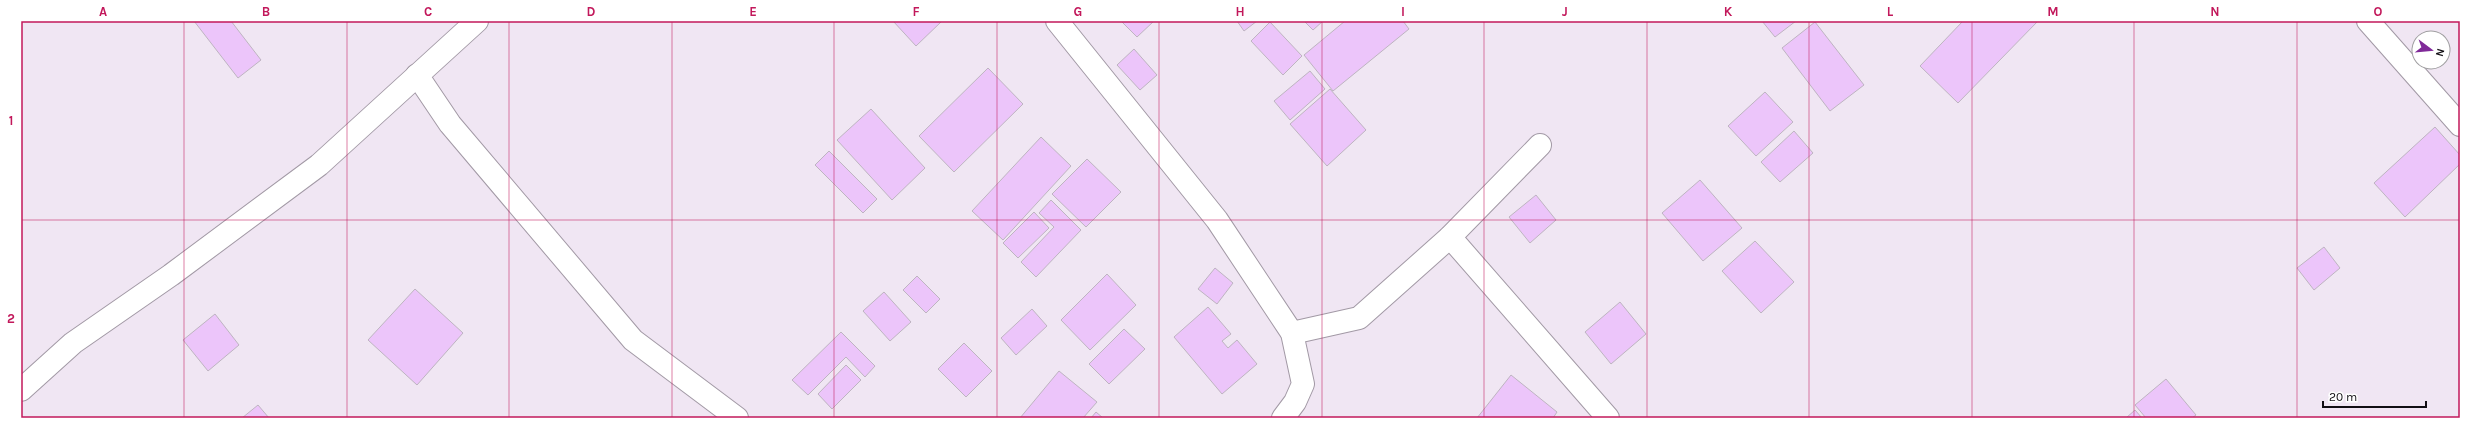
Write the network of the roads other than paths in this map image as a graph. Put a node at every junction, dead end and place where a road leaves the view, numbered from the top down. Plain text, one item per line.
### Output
1 (477, 21) edge
2 (1057, 21) edge
3 (2368, 21) edge
4 (417, 75) junction
5 (2460, 125) edge
6 (1540, 145) dead end
7 (1450, 237) junction
8 (1292, 333) junction
9 (21, 390) edge
10 (737, 418) edge
11 (1283, 418) edge
12 (1608, 418) edge

1 - 4 street
2 - 8 street
3 - 5 street
4 - 9 street
4 - 10 street
6 - 7 street
7 - 8 street
7 - 12 street
8 - 11 street

